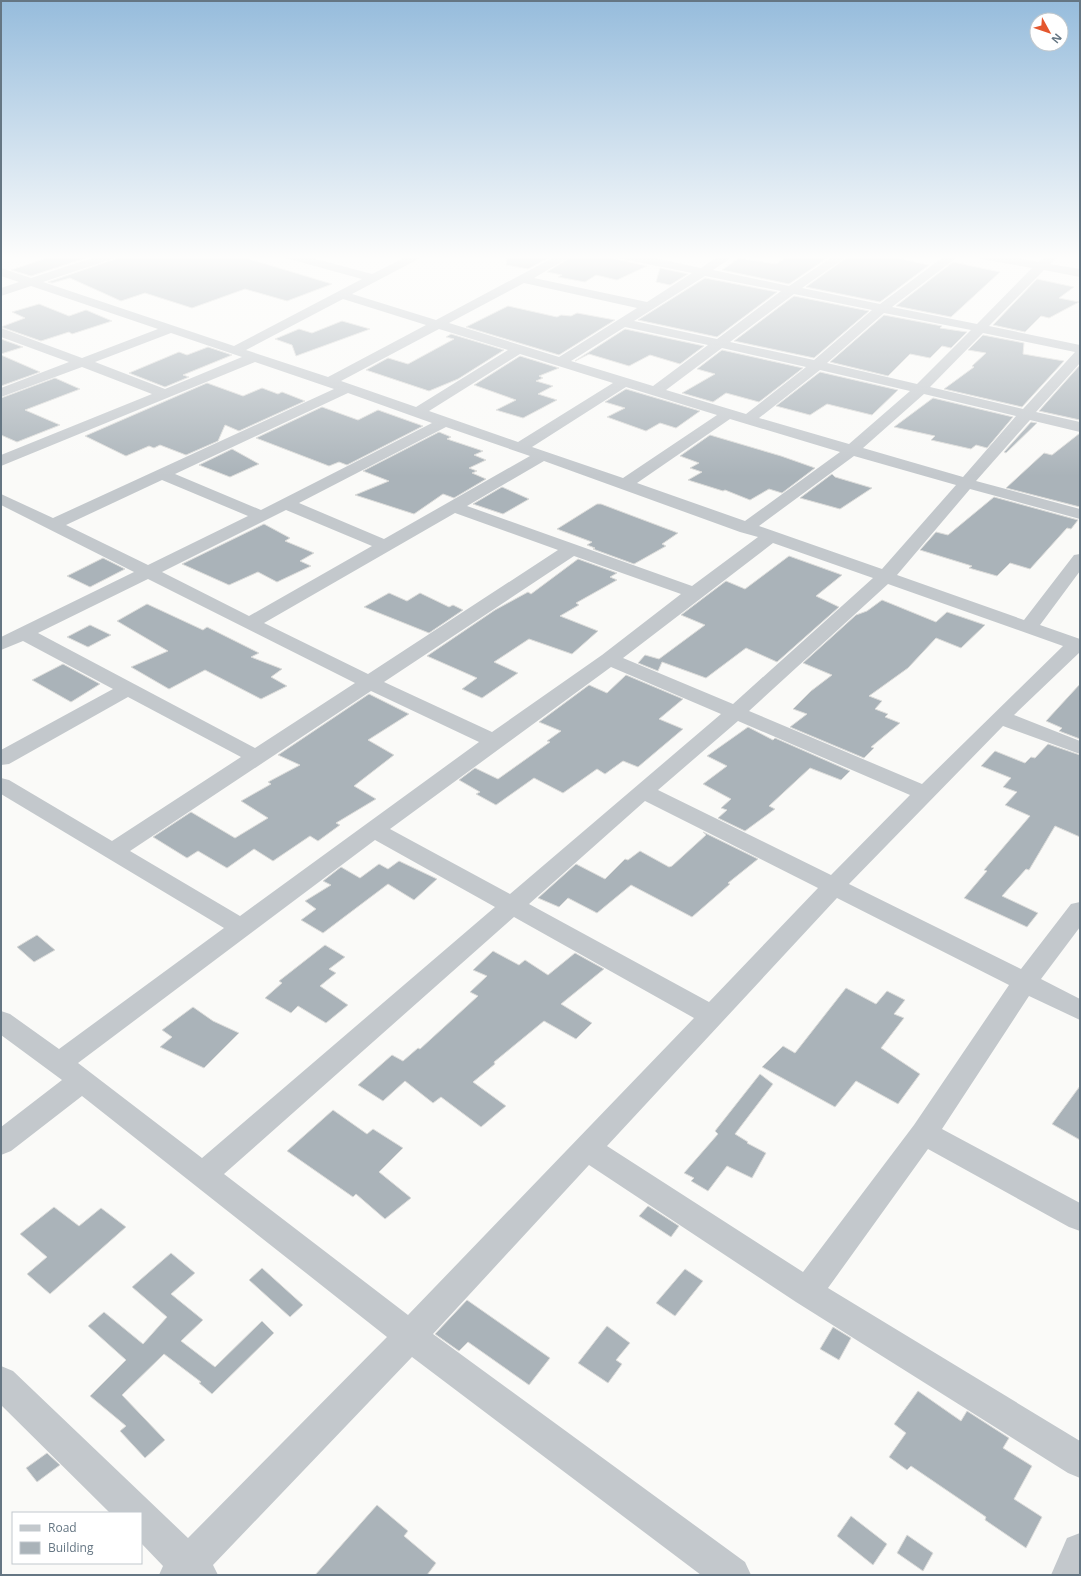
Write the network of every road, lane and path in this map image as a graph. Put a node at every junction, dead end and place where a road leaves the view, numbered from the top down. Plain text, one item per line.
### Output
1 (170, 329) joint
2 (276, 329) edge
3 (428, 329) edge
4 (450, 329) edge
5 (612, 329) edge
6 (652, 329) edge
7 (739, 329) edge
8 (858, 329) edge
9 (980, 329) joint
10 (4, 336) edge
11 (719, 343) junction
12 (1080, 349) edge
13 (518, 350) junction
14 (234, 351) junction
15 (1080, 355) edge
16 (254, 357) junction
17 (81, 362) junction
18 (559, 363) junction
19 (817, 365) junction
20 (329, 382) junction
21 (624, 382) junction
22 (347, 388) junction
23 (920, 390) junction
24 (655, 391) junction
25 (1, 393) edge
26 (166, 394) junction
27 (416, 412) junction
28 (729, 413) junction
29 (1027, 415) junction
30 (750, 419) junction
31 (445, 422) junction
32 (1080, 427) edge
33 (519, 448) junction
34 (852, 450) junction
35 (542, 456) junction
36 (1, 461) edge
37 (162, 474) junction
38 (625, 484) junction
39 (965, 484) junction
40 (1, 499) edge
41 (286, 504) junction
42 (455, 507) junction
43 (1080, 514) edge
44 (262, 516) junction
45 (52, 525) junction
46 (746, 528) junction
47 (771, 536) junction
48 (386, 546) junction
49 (572, 549) junction
50 (1080, 559) edge
51 (148, 572) junction
52 (885, 577) junction
53 (694, 593) junction
54 (250, 623) junction
55 (1028, 628) junction
56 (23, 634) junction
57 (1, 644) edge
58 (1078, 645) edge
59 (609, 659) junction
60 (370, 682) junction
61 (128, 689) junction
62 (735, 713) junction
63 (1000, 717) junction
64 (494, 740) junction
65 (1080, 748) edge
66 (256, 757) junction
67 (1, 759) edge
68 (1, 785) edge
69 (643, 791) junction
70 (926, 794) junction
71 (374, 830) junction
72 (112, 852) junction
73 (834, 886) junction
74 (511, 906) junction
75 (1080, 910) edge
76 (240, 928) junction
77 (1024, 983) junction
78 (1080, 1010) edge
79 (713, 1016) junction
80 (1, 1021) edge
81 (70, 1072) junction
82 (924, 1133) junction
83 (1, 1143) edge
84 (586, 1148) junction
85 (203, 1175) junction
86 (1080, 1218) edge
87 (807, 1292) junction
88 (410, 1336) junction
89 (1, 1382) edge
90 (1080, 1461) edge
91 (135, 1512) edge
92 (142, 1519) edge
93 (1080, 1551) edge
94 (189, 1572) edge
95 (732, 1575) edge
96 (1070, 1575) edge

1 - 14 street
1 - 17 street
2 - 14 street
3 - 20 street
4 - 13 street
5 - 18 street
6 - 11 street
7 - 11 street
8 - 19 street
9 - 12 street
9 - 23 street
10 - 17 street
11 - 19 street
11 - 24 street
13 - 18 street
13 - 27 street
14 - 16 street
15 - 29 street
16 - 20 street
16 - 26 street
17 - 25 street
17 - 26 street
18 - 21 street
19 - 23 street
19 - 30 street
20 - 22 street
21 - 24 street
21 - 33 street
22 - 27 street
22 - 37 street
23 - 29 street
23 - 34 street
24 - 28 street
26 - 36 street
27 - 31 street
28 - 30 street
28 - 38 street
29 - 32 street
29 - 39 street
30 - 34 street
31 - 33 street
31 - 41 street
33 - 35 street
34 - 39 street
34 - 46 street
35 - 38 street
35 - 42 street
37 - 44 street
37 - 45 street
38 - 46 street
39 - 43 street
39 - 52 street
40 - 45 street
41 - 44 street
41 - 48 street
42 - 48 street
42 - 49 street
44 - 51 street
45 - 51 street
46 - 47 street
47 - 52 street
47 - 53 street
48 - 54 street
49 - 53 street
49 - 60 street
50 - 55 street
51 - 54 street
51 - 56 street
52 - 55 street
52 - 62 street
53 - 59 street
54 - 60 street
55 - 58 street
56 - 57 street
56 - 61 street
58 - 63 street
59 - 62 street
59 - 64 street
60 - 64 street
60 - 66 street
61 - 66 street
61 - 67 street
62 - 69 street
62 - 70 street
63 - 65 street
63 - 70 street
64 - 71 street
66 - 72 street
68 - 72 street
69 - 73 street
69 - 74 street
70 - 73 street
71 - 74 street
71 - 76 street
72 - 76 street
73 - 77 street
73 - 79 street
74 - 79 street
74 - 85 street
75 - 77 street
76 - 81 street
77 - 78 street
77 - 82 street
79 - 84 street
80 - 81 street
81 - 83 street
81 - 85 street
82 - 86 street
82 - 87 street
84 - 87 street
84 - 88 street
85 - 88 street
87 - 90 street
88 - 94 street
88 - 95 street
89 - 91 street
92 - 94 street
93 - 96 street

